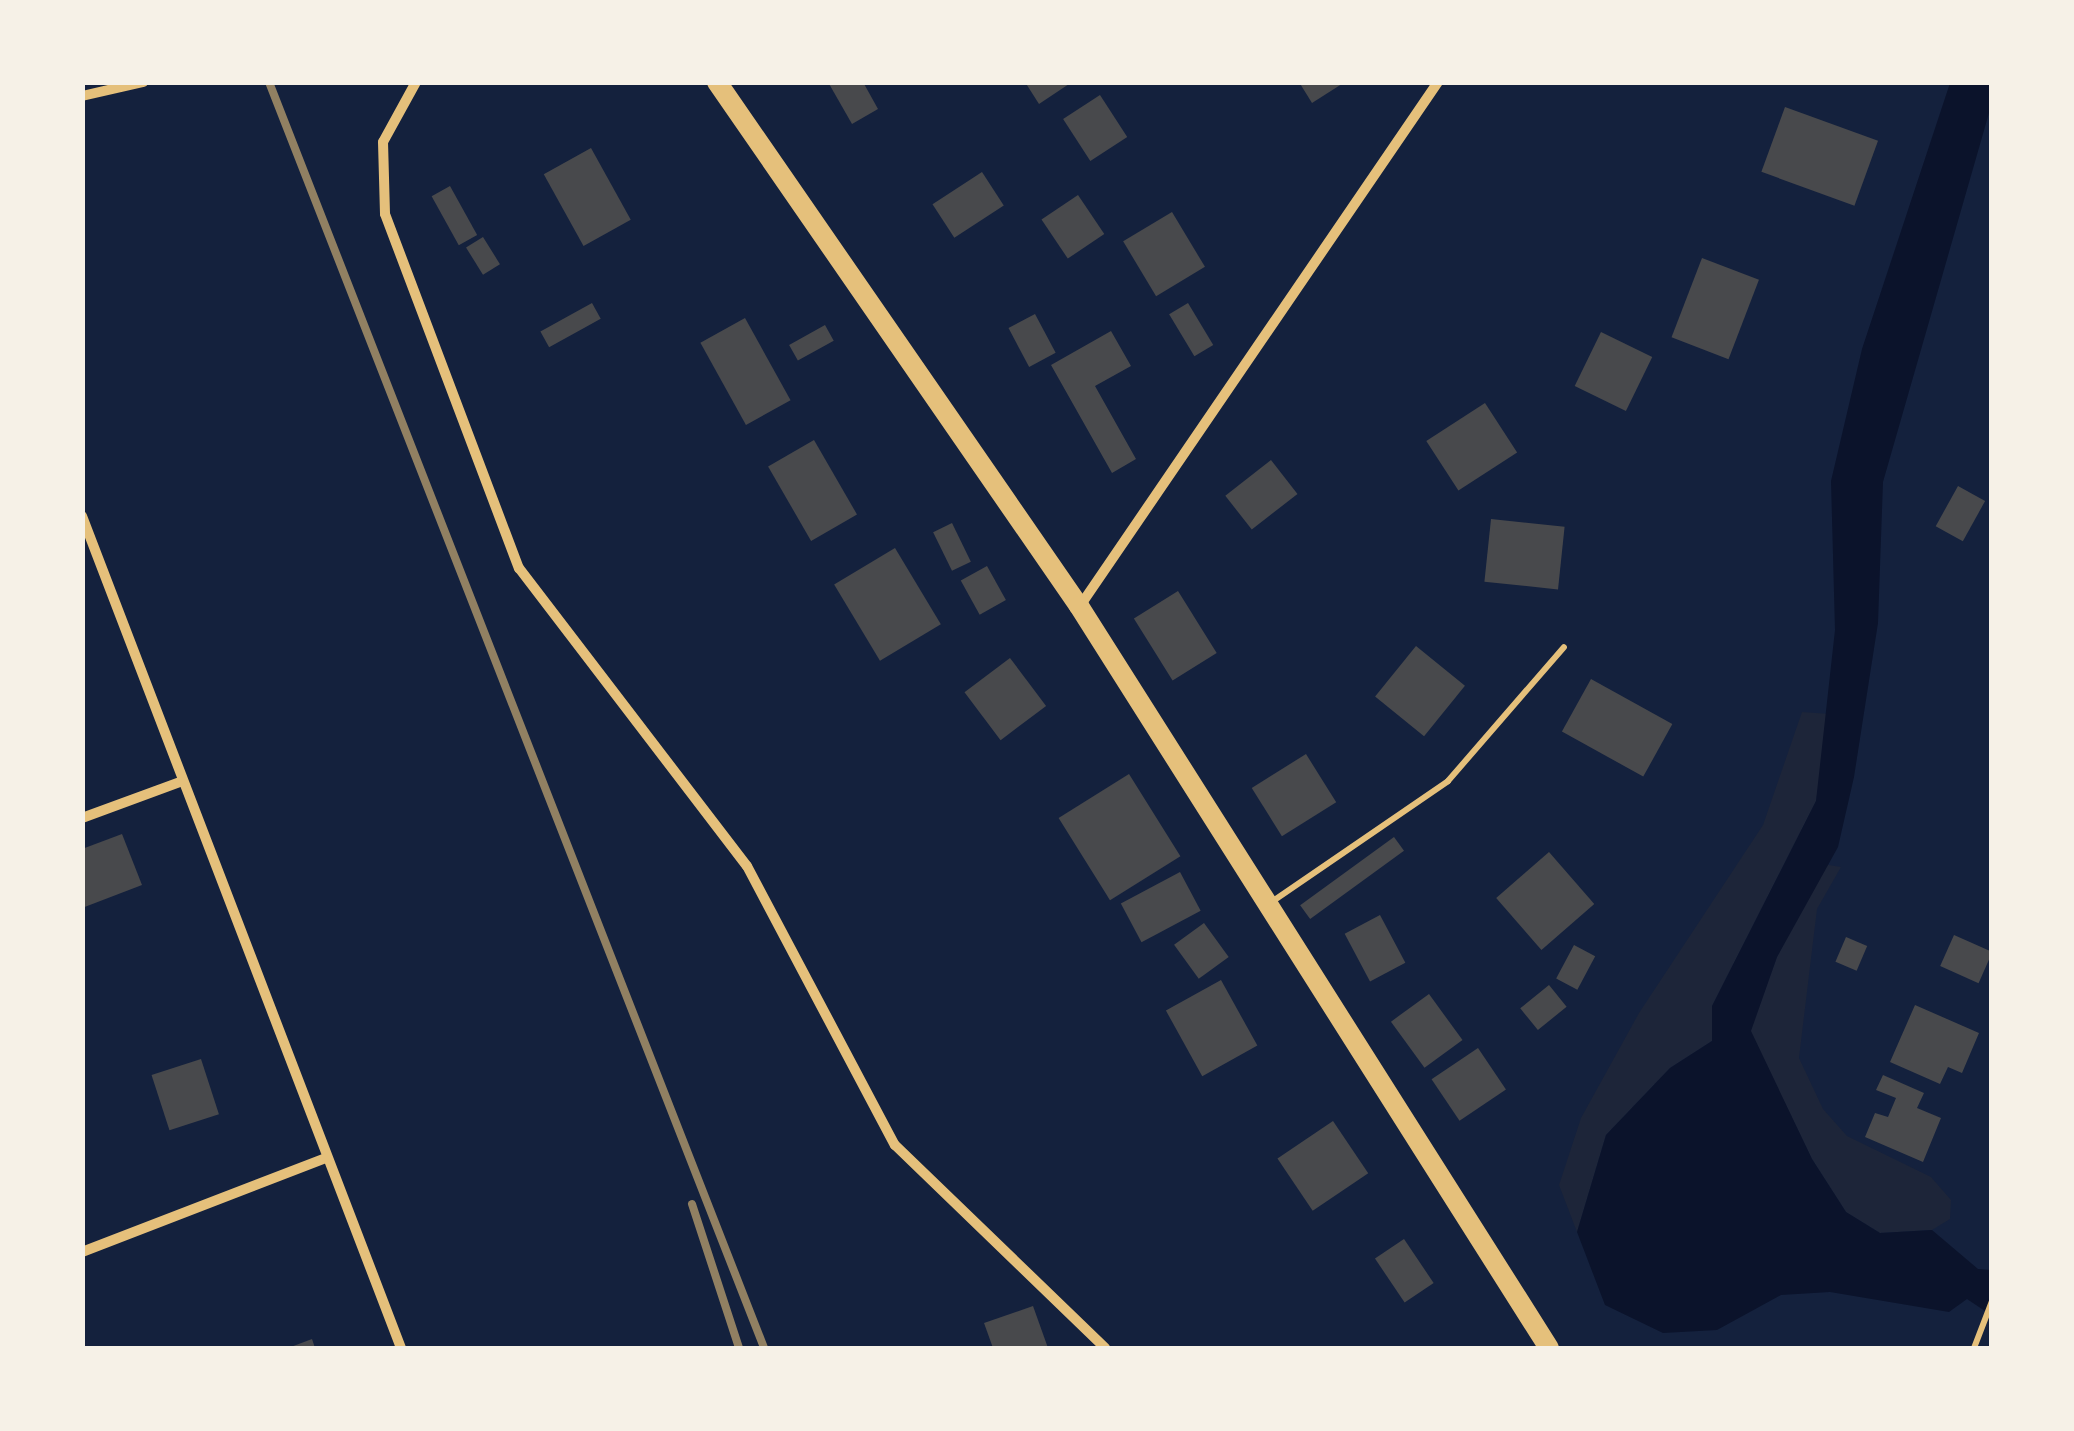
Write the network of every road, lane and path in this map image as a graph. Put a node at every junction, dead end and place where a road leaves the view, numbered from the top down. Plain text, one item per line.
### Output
1 (143, 82) edge
2 (416, 82) edge
3 (717, 82) edge
4 (1438, 82) edge
5 (82, 96) edge
6 (82, 516) edge
7 (1079, 606) junction
8 (1564, 647) dead end
9 (180, 782) junction
10 (82, 818) edge
11 (1268, 904) junction
12 (326, 1158) junction
13 (82, 1252) edge
14 (1992, 1301) edge
15 (401, 1348) edge
16 (1105, 1348) edge
17 (1549, 1348) edge
18 (1974, 1348) edge

1 - 5 street
2 - 16 street
3 - 7 main road
4 - 7 street
6 - 9 street
7 - 11 main road
8 - 11 lane
9 - 10 street
9 - 12 street
11 - 17 main road
12 - 13 street
12 - 15 street
14 - 18 path

